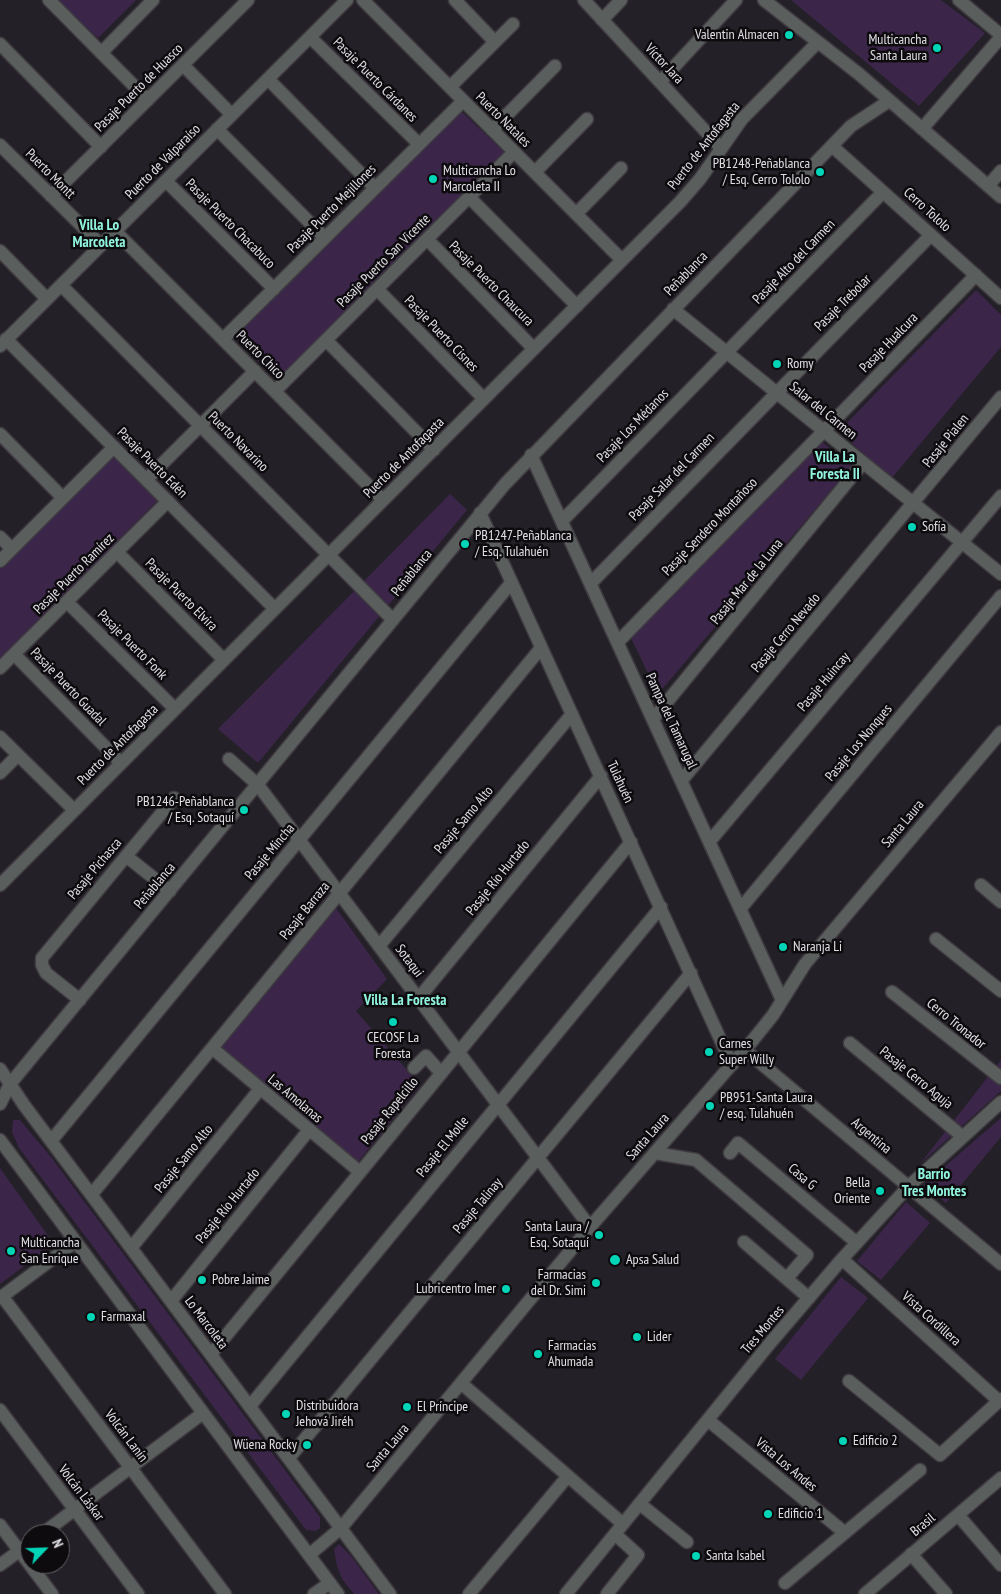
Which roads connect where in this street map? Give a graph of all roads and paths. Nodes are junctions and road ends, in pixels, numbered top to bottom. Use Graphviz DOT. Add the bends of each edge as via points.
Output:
graph roads {
  1 [pos="49,0"];
  2 [pos="153,0"];
  3 [pos="248,0"];
  4 [pos="348,0"];
  5 [pos="363,0"];
  6 [pos="455,0"];
  7 [pos="584,0"];
  8 [pos="620,0"];
  9 [pos="736,0"];
  10 [pos="764,0"];
  11 [pos="959,0"];
  12 [pos="602,20"];
  13 [pos="513,24"];
  14 [pos="1001,36"];
  15 [pos="310,37"];
  16 [pos="495,42"];
  17 [pos="818,42"];
  18 [pos="0,44"];
  19 [pos="101,53"];
  20 [pos="183,65"];
  21 [pos="555,66"];
  22 [pos="268,79"];
  23 [pos="660,82"];
  24 [pos="450,87"];
  25 [pos="148,100"];
  26 [pos="463,101"];
  27 [pos="889,101"];
  28 [pos="232,114"];
  29 [pos="587,119"];
  30 [pos="217,129"];
  31 [pos="922,129"];
  32 [pos="492,130"];
  33 [pos="419,144"];
  34 [pos="0,145"];
  35 [pos="832,146"];
  36 [pos="100,147"];
  37 [pos="722,148"];
  38 [pos="514,152"];
  39 [pos="622,168"];
  40 [pos="1001,171"];
  41 [pos="534,172"];
  42 [pos="166,180"];
  43 [pos="988,186"];
  44 [pos="375,188"];
  45 [pos="884,192"];
  46 [pos="51,196"];
  47 [pos="469,197"];
  48 [pos="1001,197"];
  49 [pos="576,214"];
  50 [pos="115,231"];
  51 [pos="931,235"];
  52 [pos="325,238"];
  53 [pos="427,239"];
  54 [pos="101,245"];
  55 [pos="0,251"];
  56 [pos="622,260"];
  57 [pos="976,275"];
  58 [pos="61,285"];
  59 [pos="274,288"];
  60 [pos="376,289"];
  61 [pos="47,298"];
  62 [pos="1001,298"];
  63 [pos="577,306"];
  64 [pos="673,309"];
  65 [pos="223,339"];
  66 [pos="326,340"];
  67 [pos="3,342"];
  68 [pos="534,349"];
  69 [pos="726,352"];
  70 [pos="254,371"];
  71 [pos="275,392"];
  72 [pos="775,392"];
  73 [pos="1001,398"];
  74 [pos="484,399"];
  75 [pos="200,426"];
  76 [pos="824,432"];
  77 [pos="0,434"];
  78 [pos="114,447"];
  79 [pos="434,450"];
  80 [pos="532,455"];
  81 [pos="863,463"];
  82 [pos="147,479"];
  83 [pos="1001,496"];
  84 [pos="63,498"];
  85 [pos="383,500"];
  86 [pos="168,501"];
  87 [pos="914,504"];
  88 [pos="480,513"];
  89 [pos="562,521"];
  90 [pos="0,536"];
  91 [pos="961,543"];
  92 [pos="12,549"];
  93 [pos="116,552"];
  94 [pos="329,555"];
  95 [pos="0,561"];
  96 [pos="1001,574"];
  97 [pos="512,582"];
  98 [pos="591,584"];
  99 [pos="1001,596"];
  100 [pos="67,602"];
  101 [pos="275,609"];
  102 [pos="393,620"];
  103 [pos="618,642"];
  104 [pos="542,648"];
  105 [pos="14,654"];
  106 [pos="224,660"];
  107 [pos="0,668"];
  108 [pos="175,709"];
  109 [pos="572,714"];
  110 [pos="654,719"];
  111 [pos="1001,732"];
  112 [pos="0,737"];
  113 [pos="18,755"];
  114 [pos="230,759"];
  115 [pos="121,763"];
  116 [pos="0,773"];
  117 [pos="601,776"];
  118 [pos="682,780"];
  119 [pos="258,785"];
  120 [pos="174,798"];
  121 [pos="74,810"];
  122 [pos="299,840"];
  123 [pos="710,841"];
  124 [pos="631,842"];
  125 [pos="126,856"];
  126 [pos="0,885"];
  127 [pos="981,885"];
  128 [pos="170,891"];
  129 [pos="339,893"];
  130 [pos="1001,902"];
  131 [pos="661,907"];
  132 [pos="741,908"];
  133 [pos="936,939"];
  134 [pos="379,946"];
  135 [pos="691,973"];
  136 [pos="1001,991"];
  137 [pos="892,992"];
  138 [pos="418,999"];
  139 [pos="80,1000"];
  140 [pos="782,1000"];
  141 [pos="850,1044"];
  142 [pos="212,1048"];
  143 [pos="745,1050"];
  144 [pos="458,1052"];
  145 [pos="732,1065"];
  146 [pos="414,1068"];
  147 [pos="0,1069"];
  148 [pos="441,1073"];
  149 [pos="1001,1078"];
  150 [pos="10,1084"];
  151 [pos="260,1089"];
  152 [pos="1001,1102"];
  153 [pos="0,1104"];
  154 [pos="498,1104"];
  155 [pos="309,1130"];
  156 [pos="964,1137"];
  157 [pos="0,1140"];
  158 [pos="51,1141"];
  159 [pos="655,1153"];
  160 [pos="730,1153"];
  161 [pos="538,1157"];
  162 [pos="360,1172"];
  163 [pos="908,1187"];
  164 [pos="92,1194"];
  165 [pos="590,1227"];
  166 [pos="74,1242"];
  167 [pos="744,1242"];
  168 [pos="857,1243"];
  169 [pos="131,1248"];
  170 [pos="842,1259"];
  171 [pos="1001,1264"];
  172 [pos="786,1278"];
  173 [pos="1,1297"];
  174 [pos="809,1298"];
  175 [pos="171,1301"];
  176 [pos="211,1354"];
  177 [pos="849,1381"];
  178 [pos="461,1383"];
  179 [pos="1000,1400"];
  180 [pos="250,1406"];
  181 [pos="0,1410"];
  182 [pos="203,1413"];
  183 [pos="708,1420"];
  184 [pos="289,1458"];
  185 [pos="131,1467"];
  186 [pos="920,1470"];
  187 [pos="568,1476"];
  188 [pos="1001,1478"];
  189 [pos="640,1504"];
  190 [pos="74,1509"];
  191 [pos="958,1515"];
  192 [pos="55,1524"];
  193 [pos="0,1525"];
  194 [pos="341,1528"];
  195 [pos="619,1529"];
  196 [pos="845,1533"];
  197 [pos="687,1542"];
  198 [pos="19,1551"];
  199 [pos="912,1554"];
  200 [pos="309,1555"];
  201 [pos="0,1565"];
  202 [pos="1001,1566"];
  203 [pos="330,1583"];
  204 [pos="785,1583"];
  205 [pos="52,1594"];
  206 [pos="138,1594"];
  207 [pos="226,1594"];
  208 [pos="314,1594"];
  209 [pos="338,1594"];
  210 [pos="390,1594"];
  211 [pos="469,1594"];
  212 [pos="566,1594"];
  213 [pos="607,1594"];
  214 [pos="865,1594"];
  215 [pos="946,1594"];
  1 -- 19 [label="street"];
  2 -- 19 [label="street"];
  3 -- 20 [label="street, Pasaje Puerto de Huasco"];
  4 -- 15 [label="street, Puerto de Valparaíso"];
  5 -- 24 [label="street, Puerto Natales"];
  6 -- 16 [label="street"];
  7 -- 12 [label="street, Víctor Jara"];
  8 -- 12 [label="street"];
  9 -- 23 [label="street"];
  10 -- 17 [label="street"];
  11 -- 14 [label="street"];
  12 -- 23 [label="street, Víctor Jara"];
  13 -- 16 [label="street"];
  14 -- 31 [label="street"];
  15 -- 22 [label="street, Puerto de Valparaíso"];
  15 -- 33 [label="street, Pasaje Puerto Cárdanes"];
  16 -- 24 [label="street"];
  17 -- 27 [label="street"];
  17 -- 37 [label="street, Puerto de Antofagasta" via="742,119"];
  18 -- 36 [label="street"];
  19 -- 25 [label="street"];
  20 -- 25 [label="street, Pasaje Puerto de Huasco"];
  20 -- 28 [label="street"];
  21 -- 32 [label="street"];
  22 -- 28 [label="street, Puerto de Valparaíso"];
  22 -- 44 [label="street"];
  23 -- 37 [label="street, Víctor Jara"];
  24 -- 26 [label="street, Puerto Natales"];
  25 -- 36 [label="street, Pasaje Puerto de Huasco"];
  26 -- 32 [label="street, Puerto Natales"];
  26 -- 33 [label="street, Pasaje Puerto Mejillones"];
  27 -- 31 [label="street"];
  27 -- 35 [label="street, Peñablanca" via="862,118"];
  28 -- 30 [label="street, Puerto de Valparaíso"];
  29 -- 41 [label="street"];
  30 -- 42 [label="street, Puerto de Valparaíso"];
  30 -- 52 [label="street"];
  31 -- 43 [label="street"];
  32 -- 38 [label="street, Puerto Natales"];
  33 -- 44 [label="street, Pasaje Puerto Mejillones"];
  34 -- 46 [label="street, Puerto Montt"];
  35 -- 45 [label="street, Cerro Tololo"];
  35 -- 64 [label="street, Peñablanca"];
  36 -- 46 [label="street, Pasaje Puerto de Huasco"];
  37 -- 56 [label="street, Puerto de Antofagasta" via="691,191"];
  38 -- 41 [label="street, Puerto Natales"];
  38 -- 47 [label="street, Pasaje Puerto San Vicente"];
  39 -- 49 [label="street"];
  40 -- 43 [label="street"];
  41 -- 49 [label="street, Puerto Natales"];
  42 -- 50 [label="street, Puerto de Valparaíso"];
  42 -- 59 [label="street, Pasaje Puerto Chacabuco"];
  43 -- 48 [label="street"];
  44 -- 52 [label="street, Pasaje Puerto Mejillones"];
  45 -- 51 [label="street, Cerro Tololo"];
  45 -- 69 [label="street, Pasaje Alto del Carmen"];
  46 -- 54 [label="street, Puerto Montt"];
  47 -- 53 [label="street, Pasaje Puerto San Vicente"];
  47 -- 63 [label="street"];
  49 -- 56 [label="street, Puerto Natales"];
  50 -- 54 [label="street, Puerto de Valparaíso"];
  50 -- 65 [label="street, Puerto Chico"];
  51 -- 57 [label="street, Cerro Tololo"];
  51 -- 72 [label="street, Pasaje Trebolar"];
  52 -- 59 [label="street, Pasaje Puerto Mejillones"];
  53 -- 60 [label="street, Pasaje Puerto San Vicente"];
  53 -- 68 [label="street, Pasaje Puerto Chaucura"];
  54 -- 58 [label="street, Puerto de Valparaíso"];
  55 -- 61 [label="street"];
  56 -- 63 [label="street, Puerto de Antofagasta"];
  57 -- 62 [label="street, Cerro Tololo"];
  57 -- 76 [label="street, Pasaje Hualcura"];
  58 -- 61 [label="street, Puerto de Valparaíso"];
  58 -- 75 [label="street, Puerto Navarino"];
  59 -- 65 [label="street, Pasaje Puerto Mejillones"];
  60 -- 66 [label="street, Pasaje Puerto San Vicente"];
  60 -- 74 [label="street, Pasaje Puerto Cisnes"];
  61 -- 67 [label="street, Puerto de Valparaíso"];
  63 -- 68 [label="street, Puerto de Antofagasta"];
  64 -- 69 [label="street, Salar del Carmen"];
  64 -- 80 [label="street, Peñablanca"];
  65 -- 70 [label="street, Puerto Chico"];
  66 -- 71 [label="street, Pasaje Puerto San Vicente"];
  66 -- 79 [label="street"];
  67 -- 78 [label="street, Pasaje Puerto Edén"];
  68 -- 74 [label="street, Puerto de Antofagasta"];
  69 -- 72 [label="street, Salar del Carmen"];
  69 -- 89 [label="street, Pasaje Los Médanos"];
  70 -- 71 [label="street, Puerto Chico"];
  70 -- 75 [label="street"];
  71 -- 85 [label="street, Puerto Chico"];
  72 -- 76 [label="street, Salar del Carmen"];
  72 -- 98 [label="street, Pasaje Salar del Carmen"];
  73 -- 87 [label="street, Pasaje Pialen"];
  74 -- 79 [label="street, Puerto de Antofagasta"];
  75 -- 82 [label="street"];
  75 -- 94 [label="street, Puerto Navarino"];
  76 -- 81 [label="street, Salar del Carmen"];
  76 -- 103 [label="street, Pasaje Sendero Montañoso"];
  77 -- 84 [label="street"];
  78 -- 82 [label="street, Pasaje Puerto Edén"];
  78 -- 84 [label="street"];
  79 -- 85 [label="street, Puerto de Antofagasta"];
  80 -- 88 [label="street, Peñablanca"];
  80 -- 89 [label="street, Pampa del Tamarugal"];
  81 -- 87 [label="street, Salar del Carmen"];
  81 -- 110 [label="street, Pasaje Mar de la Luna"];
  82 -- 86 [label="street, Pasaje Puerto Edén"];
  83 -- 91 [label="street, Pasaje Huincay"];
  84 -- 92 [label="street"];
  85 -- 94 [label="street, Puerto de Antofagasta"];
  86 -- 93 [label="street, Pasaje Puerto Ramírez"];
  86 -- 101 [label="street, Pasaje Puerto Edén"];
  87 -- 91 [label="street, Salar del Carmen"];
  87 -- 118 [label="street, Pasaje Cerro Nevado"];
  88 -- 97 [label="street, Tulahuén"];
  88 -- 102 [label="street, Peñablanca"];
  89 -- 98 [label="street, Pampa del Tamarugal"];
  90 -- 92 [label="street"];
  91 -- 96 [label="street, Salar del Carmen"];
  91 -- 123 [label="street, Pasaje Huincay"];
  92 -- 95 [label="street"];
  93 -- 100 [label="street, Pasaje Puerto Ramírez"];
  93 -- 106 [label="street, Pasaje Puerto Elvira"];
  94 -- 101 [label="street, Puerto de Antofagasta"];
  94 -- 102 [label="street, Puerto Navarino"];
  97 -- 104 [label="street, Tulahuén"];
  97 -- 122 [label="street, Pasaje Mincha"];
  98 -- 103 [label="street, Pampa del Tamarugal"];
  99 -- 132 [label="street, Pasaje Los Nonques"];
  100 -- 105 [label="street, Pasaje Puerto Ramírez"];
  100 -- 108 [label="street, Pasaje Puerto Fonk"];
  101 -- 106 [label="street, Puerto de Antofagasta"];
  102 -- 119 [label="street, Peñablanca"];
  103 -- 110 [label="street, Pampa del Tamarugal"];
  104 -- 109 [label="street, Tulahuén"];
  104 -- 129 [label="street, Pasaje Barraza"];
  105 -- 107 [label="street, Pasaje Puerto Ramírez"];
  105 -- 115 [label="street, Pasaje Puerto Guadal"];
  106 -- 108 [label="street, Puerto de Antofagasta"];
  108 -- 115 [label="street, Puerto de Antofagasta"];
  109 -- 117 [label="street, Tulahuén"];
  109 -- 134 [label="street, Pasaje Samo Alto"];
  110 -- 118 [label="street, Pampa del Tamarugal"];
  111 -- 140 [label="street, Santa Laura" via="805,964"];
  112 -- 113 [label="street"];
  113 -- 116 [label="street"];
  113 -- 121 [label="street"];
  114 -- 119 [label="street, Sotaqui"];
  115 -- 121 [label="street, Puerto de Antofagasta"];
  117 -- 124 [label="street, Tulahuén"];
  117 -- 138 [label="street, Pasaje Río Hurtado"];
  118 -- 123 [label="street, Pampa del Tamarugal"];
  119 -- 122 [label="street, Sotaqui"];
  119 -- 128 [label="street, Peñablanca"];
  120 -- 125 [label="street, Pasaje Pichasca"];
  121 -- 126 [label="street, Puerto de Antofagasta"];
  122 -- 129 [label="street, Sotaqui"];
  122 -- 158 [label="street, Pasaje Mincha"];
  123 -- 132 [label="street, Pampa del Tamarugal"];
  124 -- 131 [label="street, Tulahuén"];
  124 -- 144 [label="street, Pasaje Rapelcillo"];
  125 -- 128 [label="street"];
  125 -- 139 [label="street, Pasaje Pichasca" via="44,955 42,962 46,973"];
  127 -- 130 [label="street"];
  128 -- 139 [label="street, Peñablanca"];
  129 -- 134 [label="street, Sotaqui"];
  129 -- 142 [label="street, Pasaje Barraza"];
  131 -- 135 [label="street, Tulahuén"];
  131 -- 154 [label="street, Pasaje El Molle"];
  132 -- 140 [label="street, Pampa del Tamarugal"];
  133 -- 136 [label="street"];
  134 -- 138 [label="street, Sotaqui"];
  135 -- 145 [label="street, Tulahuén"];
  135 -- 161 [label="street, Pasaje Talinay"];
  137 -- 149 [label="street, Cerro Tronador"];
  138 -- 144 [label="street, Sotaqui"];
  139 -- 150 [label="street, Peñablanca"];
  140 -- 143 [label="street, Santa Laura"];
  141 -- 156 [label="street, Pasaje Cerro Aguja"];
  142 -- 151 [label="street, Las Amolanas"];
  142 -- 164 [label="street, Pasaje Barraza"];
  143 -- 145 [label="street, Santa Laura"];
  143 -- 163 [label="street, Argentina"];
  144 -- 148 [label="street, Pasaje Rapelcillo"];
  144 -- 154 [label="street, Sotaqui"];
  145 -- 159 [label="street, Santa Laura"];
  146 -- 148 [label="street" via="426,1056"];
  147 -- 150 [label="street, Lo Marcoleta"];
  148 -- 162 [label="street, Pasaje Rapelcillo"];
  150 -- 153 [label="street, Peñablanca"];
  150 -- 158 [label="street, Lo Marcoleta"];
  151 -- 155 [label="street, Las Amolanas"];
  151 -- 169 [label="street, Pasaje Samo Alto"];
  152 -- 156 [label="street, Tres Montes"];
  154 -- 161 [label="street, Sotaqui"];
  154 -- 180 [label="street, Pasaje El Molle"];
  155 -- 162 [label="street, Las Amolanas"];
  155 -- 175 [label="street, Pasaje Río Hurtado"];
  156 -- 163 [label="street, Tres Montes"];
  157 -- 166 [label="street"];
  158 -- 164 [label="street, Lo Marcoleta"];
  159 -- 165 [label="street, Santa Laura"];
  159 -- 172 [label="street" via="696,1160 807,1255"];
  160 -- 168 [label="street, Casa G" via="738,1143"];
  161 -- 165 [label="street, Sotaqui"];
  161 -- 184 [label="street, Pasaje Talinay"];
  162 -- 176 [label="street, Pasaje Rapelcillo"];
  163 -- 168 [label="street, Tres Montes"];
  163 -- 171 [label="street, Argentina"];
  164 -- 169 [label="street, Lo Marcoleta"];
  165 -- 178 [label="street, Santa Laura"];
  166 -- 173 [label="street"];
  166 -- 182 [label="street"];
  167 -- 172 [label="street"];
  168 -- 170 [label="street, Tres Montes"];
  169 -- 175 [label="street, Lo Marcoleta"];
  170 -- 174 [label="street, Tres Montes"];
  170 -- 179 [label="street, Vista Cordillera"];
  172 -- 174 [label="street"];
  173 -- 185 [label="street, Volcán Lanín"];
  174 -- 183 [label="street, Tres Montes"];
  175 -- 176 [label="street, Lo Marcoleta"];
  176 -- 180 [label="street, Lo Marcoleta"];
  177 -- 179 [label="street, Vista Cordillera" via="940,1455"];
  178 -- 187 [label="street"];
  178 -- 194 [label="street, Santa Laura"];
  180 -- 184 [label="street, Lo Marcoleta"];
  181 -- 190 [label="street, Volcán Láskar"];
  182 -- 185 [label="street"];
  182 -- 200 [label="street"];
  183 -- 189 [label="street, Tres Montes"];
  183 -- 196 [label="street, Vista Los Andes"];
  184 -- 194 [label="street, Lo Marcoleta"];
  185 -- 190 [label="street"];
  185 -- 207 [label="street, Volcán Lanín"];
  186 -- 196 [label="street"];
  187 -- 195 [label="street"];
  187 -- 211 [label="street"];
  188 -- 191 [label="street, Brasil"];
  189 -- 195 [label="street, Tres Montes"];
  189 -- 197 [label="street"];
  190 -- 192 [label="street"];
  190 -- 206 [label="street, Volcán Láskar"];
  191 -- 199 [label="street, Brasil"];
  191 -- 202 [label="street"];
  193 -- 198 [label="street"];
  194 -- 200 [label="street, Santa Laura"];
  194 -- 210 [label="street, Lo Marcoleta"];
  195 -- 212 [label="street, Tres Montes"];
  195 -- 213 [label="street" via="638,1555"];
  196 -- 204 [label="street"];
  198 -- 201 [label="street"];
  198 -- 205 [label="street"];
  199 -- 214 [label="street, Brasil"];
  199 -- 215 [label="street"];
  200 -- 203 [label="street"];
  203 -- 208 [label="street"];
  203 -- 209 [label="street"];
}
